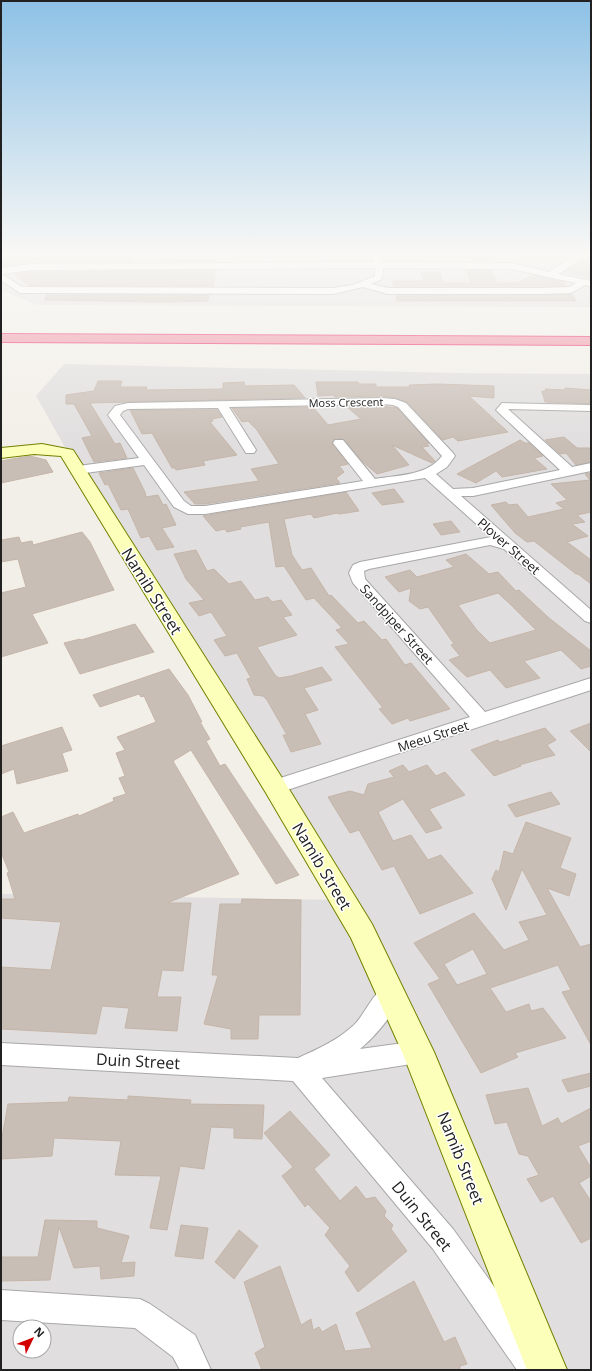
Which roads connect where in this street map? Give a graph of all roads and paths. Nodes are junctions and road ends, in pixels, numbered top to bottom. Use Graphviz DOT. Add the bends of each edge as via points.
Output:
graph roads {
  1 [pos="1,339"];
  2 [pos="591,342"];
  3 [pos="221,404"];
  4 [pos="591,408"];
  5 [pos="339,444"];
  6 [pos="250,450"];
  7 [pos="1,453"];
  8 [pos="147,461"];
  9 [pos="591,467"];
  10 [pos="78,470"];
  11 [pos="569,472"];
  12 [pos="428,474"];
  13 [pos="371,482"];
  14 [pos="449,493"];
  15 [pos="507,545"];
  16 [pos="591,618"];
  17 [pos="591,684"];
  18 [pos="482,720"];
  19 [pos="275,787"];
  20 [pos="391,994"];
  21 [pos="418,1052"];
  22 [pos="1,1054"];
  23 [pos="299,1070"];
  24 [pos="1,1305"];
  25 [pos="196,1370"];
  26 [pos="535,1370"];
  27 [pos="547,1370"];
  1 -- 2 [label="highway"];
  3 -- 6 [label="street"];
  3 -- 8 [label="street, Moss Crescent" via="120,408 114,414"];
  3 -- 12 [label="street, Moss Crescent" via="395,402 402,405 448,456 443,464"];
  4 -- 11 [label="street" via="506,405 502,407 502,410"];
  5 -- 13 [label="street"];
  7 -- 10 [label="street, Namib Street" via="35,448 53,449 67,453"];
  8 -- 10 [label="street"];
  8 -- 13 [label="street, Moss Crescent" via="179,504 188,510 205,510"];
  9 -- 11 [label="street"];
  10 -- 19 [label="street, Namib Street"];
  11 -- 14 [label="street" via="473,492"];
  12 -- 13 [label="street, Moss Crescent"];
  12 -- 14 [label="street, Plover Street"];
  14 -- 15 [label="street, Plover Street"];
  15 -- 16 [label="street, Plover Street"];
  15 -- 18 [label="street, Sandpiper Street" via="482,542 365,565 358,568 356,573 358,580"];
  17 -- 18 [label="street, Meeu Street"];
  18 -- 19 [label="street, Meeu Street"];
  19 -- 20 [label="street, Namib Street" via="362,932"];
  20 -- 21 [label="street, Namib Street"];
  20 -- 23 [label="street" via="363,1032 338,1052"];
  21 -- 23 [label="street, Duin Street"];
  21 -- 27 [label="street, Namib Street"];
  22 -- 23 [label="street, Duin Street"];
  23 -- 26 [label="street, Duin Street" via="443,1239"];
  24 -- 25 [label="street" via="140,1314 184,1346"];
}
